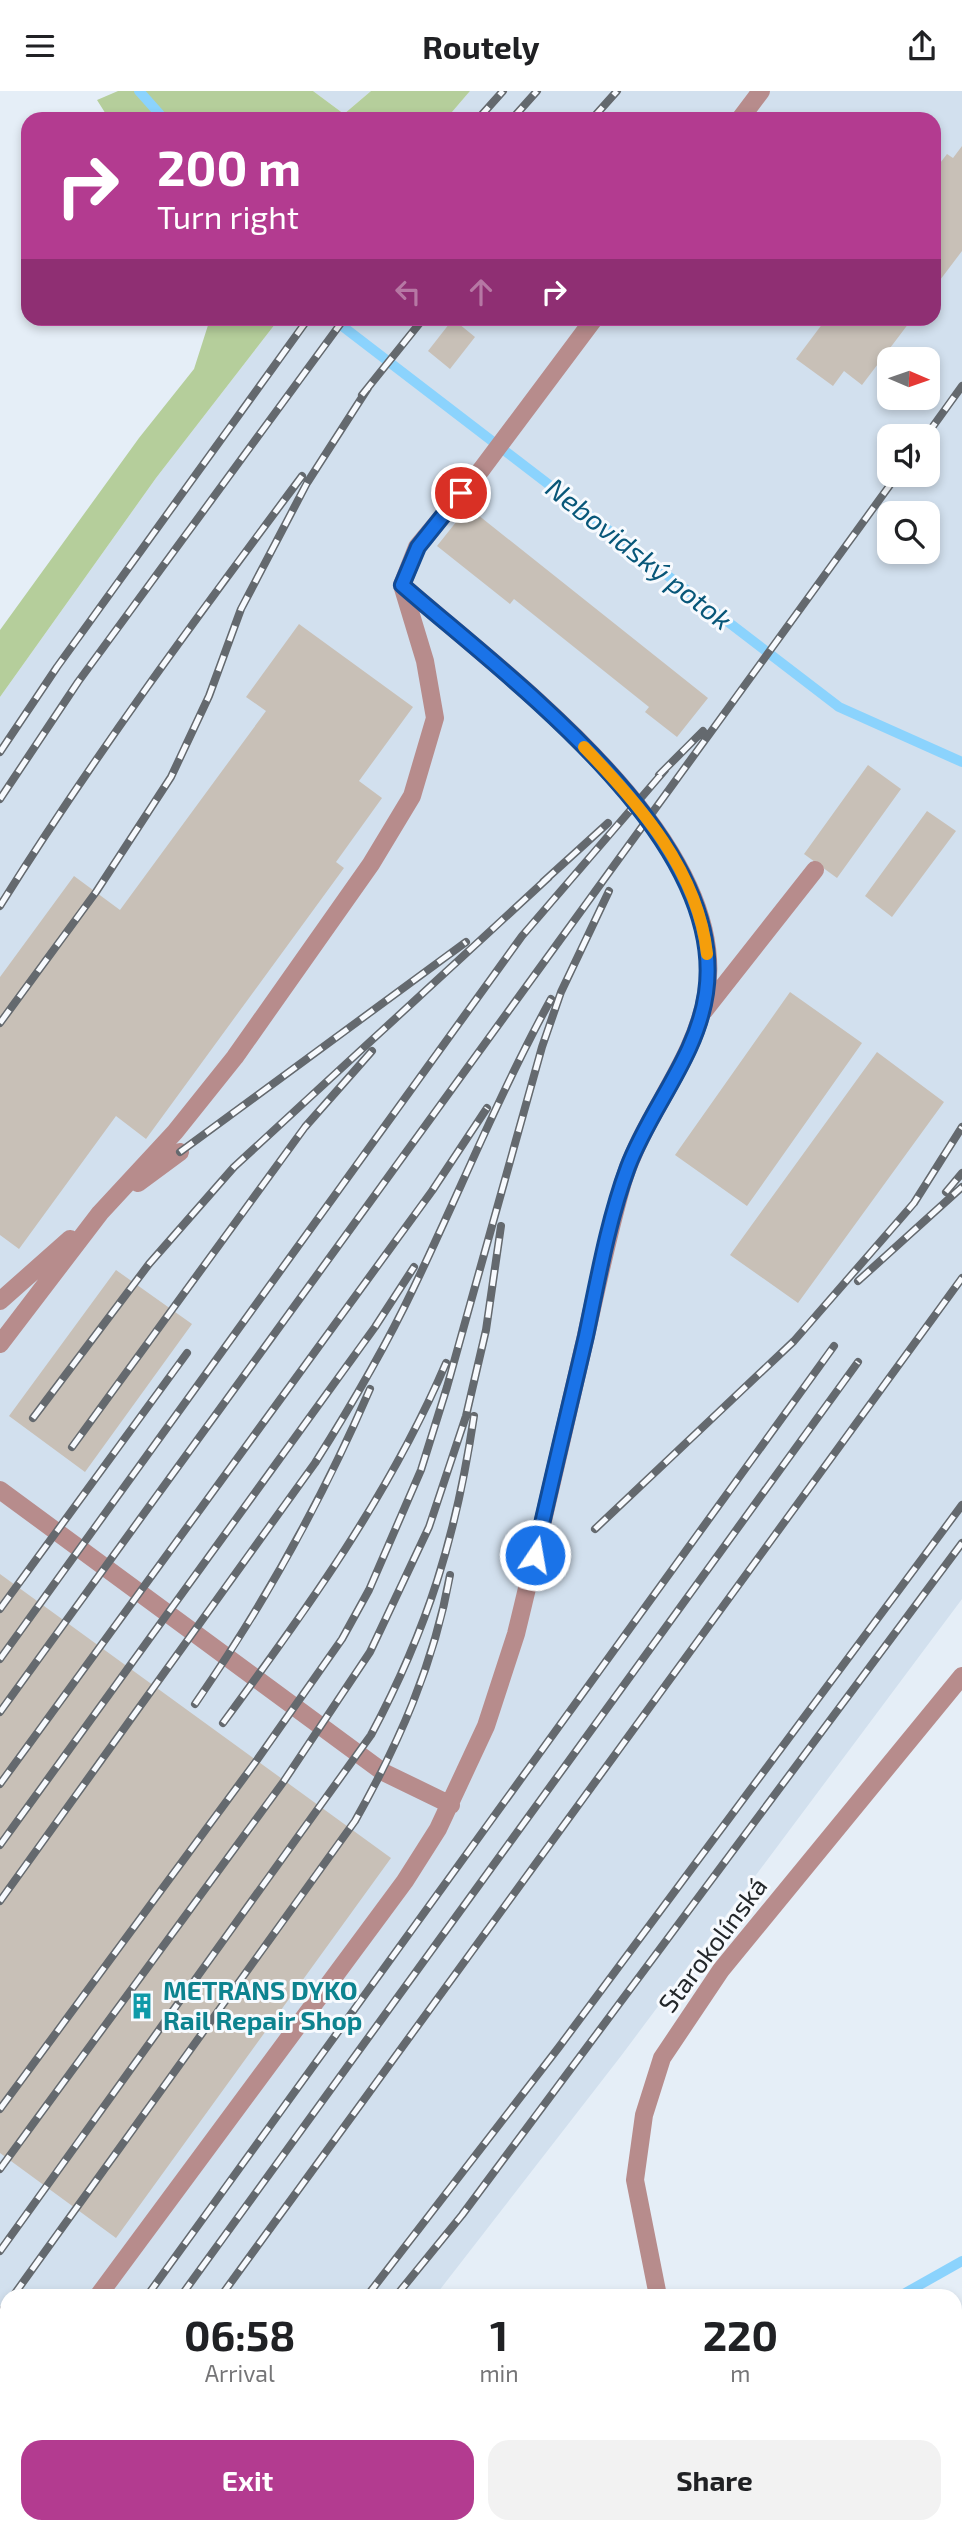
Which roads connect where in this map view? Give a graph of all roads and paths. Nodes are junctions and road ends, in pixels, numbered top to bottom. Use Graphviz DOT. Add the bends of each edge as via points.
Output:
graph roads {
  1 [pos="761,91"];
  2 [pos="745,112"];
  3 [pos="589,326"];
  4 [pos="402,585"];
  5 [pos="815,870"];
  6 [pos="702,1014"];
  7 [pos="180,1152"];
  8 [pos="100,1213"];
  9 [pos="0,1301"];
  10 [pos="0,1344"];
  11 [pos="0,1490"];
  12 [pos="962,1676"];
  13 [pos="451,1805"];
  14 [pos="103,2289"];
  15 [pos="658,2289"];
  1 -- 2 [label="street"];
  3 -- 4 [label="street" via="514,431 418,547"];
  4 -- 6 [label="street" via="568,730 606,769 672,853 705,929 707,992"];
  4 -- 8 [label="street" via="425,661 435,718 412,796 371,864 235,1057 175,1132"];
  5 -- 6 [label="street"];
  6 -- 13 [label="street" via="628,1166 608,1233 516,1634 501,1686"];
  7 -- 8 [label="street"];
  8 -- 9 [label="street"];
  8 -- 10 [label="street"];
  11 -- 13 [label="street" via="383,1772"];
  12 -- 15 [label="street, Starokolínská" via="721,1970 662,2058 643,2115 635,2179"];
  13 -- 14 [label="street" via="405,1881"];
}
